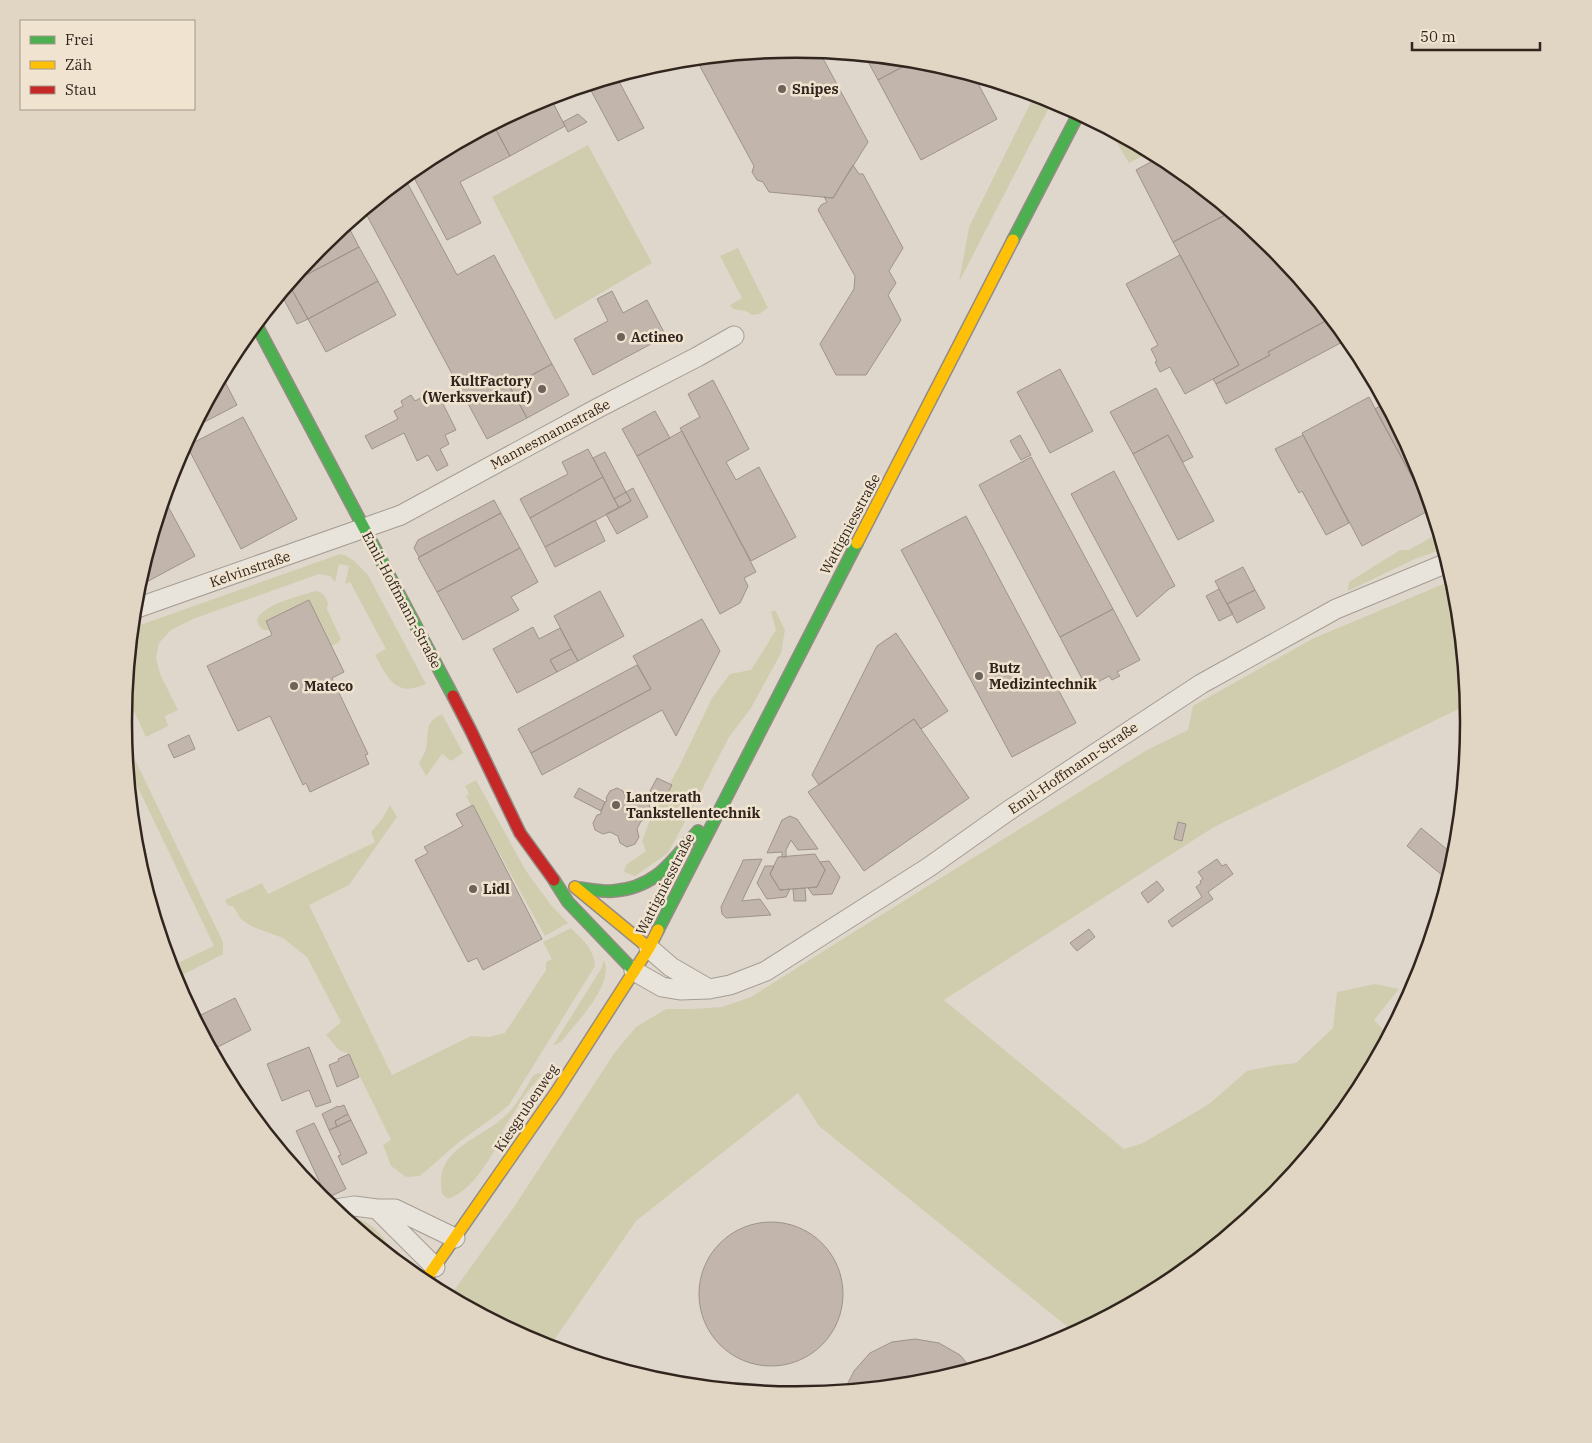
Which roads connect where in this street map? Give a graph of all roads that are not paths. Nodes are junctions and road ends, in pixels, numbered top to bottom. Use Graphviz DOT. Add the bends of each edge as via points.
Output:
graph roads {
  1 [pos="1076,120"];
  2 [pos="260,331"];
  3 [pos="734,336"];
  4 [pos="365,529"];
  5 [pos="1441,566"];
  6 [pos="143,606"];
  7 [pos="730,789"];
  8 [pos="550,873"];
  9 [pos="578,888"];
  10 [pos="649,948"];
  11 [pos="634,970"];
  12 [pos="709,989"];
  13 [pos="344,1208"];
  14 [pos="377,1209"];
  15 [pos="455,1238"];
  16 [pos="429,1274"];
  1 -- 7 [label="main road, Wattigniesstraße"];
  2 -- 4 [label="main road, Emil-Hoffmann-Straße"];
  3 -- 4 [label="street, Mannesmannstraße" via="401,515"];
  4 -- 6 [label="street, Kelvinstraße"];
  4 -- 8 [label="main road, Emil-Hoffmann-Straße" via="520,833"];
  5 -- 12 [label="street, Emil-Hoffmann-Straße" via="1336,609 1235,664 1152,715 929,867 766,971 730,985"];
  7 -- 9 [label="main road" via="661,873 640,886 612,891"];
  7 -- 10 [label="main road, Wattigniesstraße"];
  8 -- 9 [label="main road, Emil-Hoffmann-Straße"];
  8 -- 11 [label="main road, Emil-Hoffmann-Straße" via="568,902"];
  9 -- 10 [label="main road, Emil-Hoffmann-Straße"];
  10 -- 11 [label="main road, Kiesgrubenweg"];
  10 -- 12 [label="street, Emil-Hoffmann-Straße" via="671,967"];
  11 -- 12 [label="street, Emil-Hoffmann-Straße" via="662,987"];
  11 -- 15 [label="main road, Kiesgrubenweg" via="557,1090"];
  13 -- 14 [label="street"];
  14 -- 15 [label="street" via="395,1209"];
  14 -- 16 [label="street"];
  15 -- 16 [label="main road, Kiesgrubenweg"];
}
